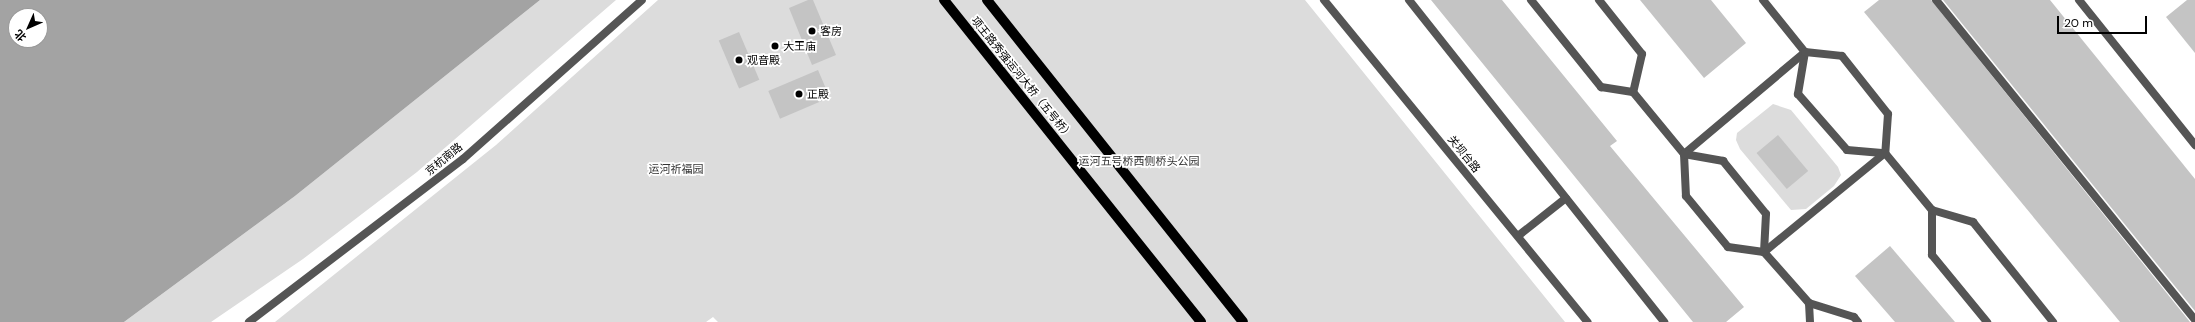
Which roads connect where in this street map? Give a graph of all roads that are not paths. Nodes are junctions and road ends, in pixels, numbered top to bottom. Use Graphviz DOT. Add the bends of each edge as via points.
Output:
graph roads {
  1 [pos="642,0"];
  2 [pos="944,0"];
  3 [pos="987,0"];
  4 [pos="1409,0"];
  5 [pos="1530,0"];
  6 [pos="1599,0"];
  7 [pos="1763,0"];
  8 [pos="1936,0"];
  9 [pos="2079,0"];
  10 [pos="1325,1"];
  11 [pos="1805,52"];
  12 [pos="1633,92"];
  13 [pos="2195,145"];
  14 [pos="1885,153"];
  15 [pos="1684,154"];
  16 [pos="1566,198"];
  17 [pos="1932,210"];
  18 [pos="1518,236"];
  19 [pos="1764,252"];
  20 [pos="1809,303"];
  21 [pos="2195,320"];
  22 [pos="250,322"];
  23 [pos="1201,322"];
  24 [pos="1243,322"];
  25 [pos="1588,322"];
  26 [pos="1664,322"];
  27 [pos="1810,322"];
  28 [pos="1858,322"];
  29 [pos="1987,322"];
  30 [pos="2052,322"];
  1 -- 22 [label="street, 京杭南路" via="463,159"];
  2 -- 23 [label="main road, 项王路秀强运河大桥（五号桥）"];
  3 -- 24 [label="main road, 项王路秀强运河大桥（五号桥）"];
  4 -- 16 [label="street"];
  5 -- 12 [label="street" via="1601,87"];
  6 -- 12 [label="street" via="1642,54"];
  7 -- 11 [label="street"];
  8 -- 21 [label="street"];
  9 -- 13 [label="street"];
  10 -- 18 [label="street, 关坝台路"];
  11 -- 14 [label="street" via="1842,56 1888,114"];
  11 -- 14 [label="street" via="1798,94 1846,150"];
  11 -- 15 [label="street"];
  12 -- 15 [label="street"];
  14 -- 17 [label="street"];
  14 -- 19 [label="street"];
  15 -- 19 [label="street" via="1686,196 1728,247"];
  15 -- 19 [label="street" via="1723,161 1766,214"];
  16 -- 18 [label="street"];
  16 -- 26 [label="street"];
  17 -- 29 [label="street" via="1932,255"];
  17 -- 30 [label="street" via="1973,222"];
  18 -- 25 [label="street, 关坝台路"];
  19 -- 20 [label="street"];
  20 -- 27 [label="street"];
  20 -- 28 [label="street" via="1854,317"];
}
